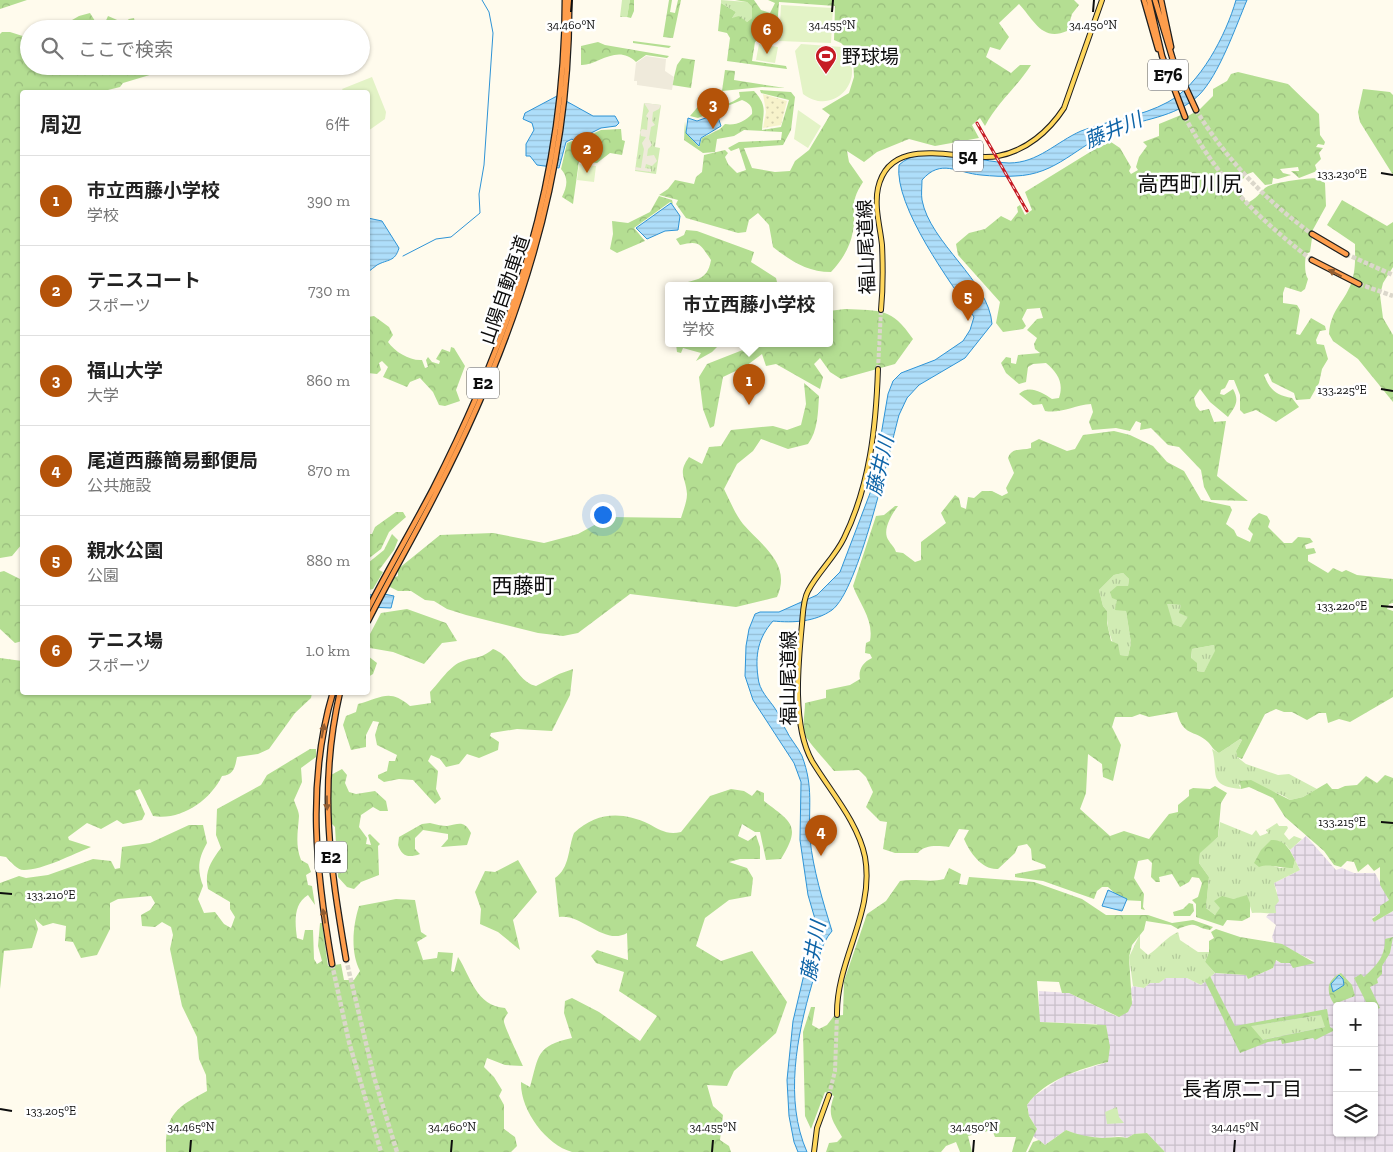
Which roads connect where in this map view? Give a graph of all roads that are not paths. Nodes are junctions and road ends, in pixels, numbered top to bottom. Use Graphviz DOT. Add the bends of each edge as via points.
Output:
graph roads {
  1 [pos="565,0"];
  2 [pos="569,0"];
  3 [pos="1102,0"];
  4 [pos="1144,0"];
  5 [pos="1149,0"];
  6 [pos="1155,0"];
  7 [pos="1161,0"];
  8 [pos="1165,28"];
  9 [pos="1154,31"];
  10 [pos="564,89"];
  11 [pos="1196,110"];
  12 [pos="1185,117"];
  13 [pos="1312,234"];
  14 [pos="1346,254"];
  15 [pos="1312,260"];
  16 [pos="1359,284"];
  17 [pos="881,310"];
  18 [pos="878,369"];
  19 [pos="385,581"];
  20 [pos="370,605"];
  21 [pos="370,616"];
  22 [pos="332,695"];
  23 [pos="339,695"];
  24 [pos="346,958"];
  25 [pos="332,964"];
  26 [pos="837,1015"];
  27 [pos="829,1095"];
  28 [pos="814,1152"];
  1 -- 10 [label="highway, 山陽自動車道 / E2"];
  2 -- 10 [label="highway, 山陽自動車道 / E2"];
  3 -- 17 [label="main road, 福山尾道線 / 54" via="1064,108 1036,139 1000,156 914,153 899,159 889,168 877,196 882,246"];
  4 -- 9 [label="highway"];
  5 -- 9 [label="highway, E76"];
  6 -- 8 [label="highway, E76"];
  7 -- 8 [label="highway"];
  8 -- 11 [label="highway, E76"];
  9 -- 12 [label="highway, E76"];
  10 -- 19 [label="highway, 山陽自動車道 / E2" via="552,173 539,222 488,372"];
  13 -- 14 [label="highway"];
  16 -- 15 [label="highway, one-way"];
  18 -- 26 [label="main road, 福山尾道線" via="874,431 863,490 844,537 807,594 802,623 798,714 802,739 811,760 856,834 865,857 860,922 840,980"];
  19 -- 20 [label="highway, 山陽自動車道 / E2"];
  19 -- 21 [label="highway, 山陽自動車道 / E2"];
  25 -- 22 [label="highway, E2, one-way" via="315,839 317,770"];
  23 -- 24 [label="highway, E2, one-way" via="329,754 327,794 329,845"];
  27 -- 28 [label="main road" via="817,1128"];
}
